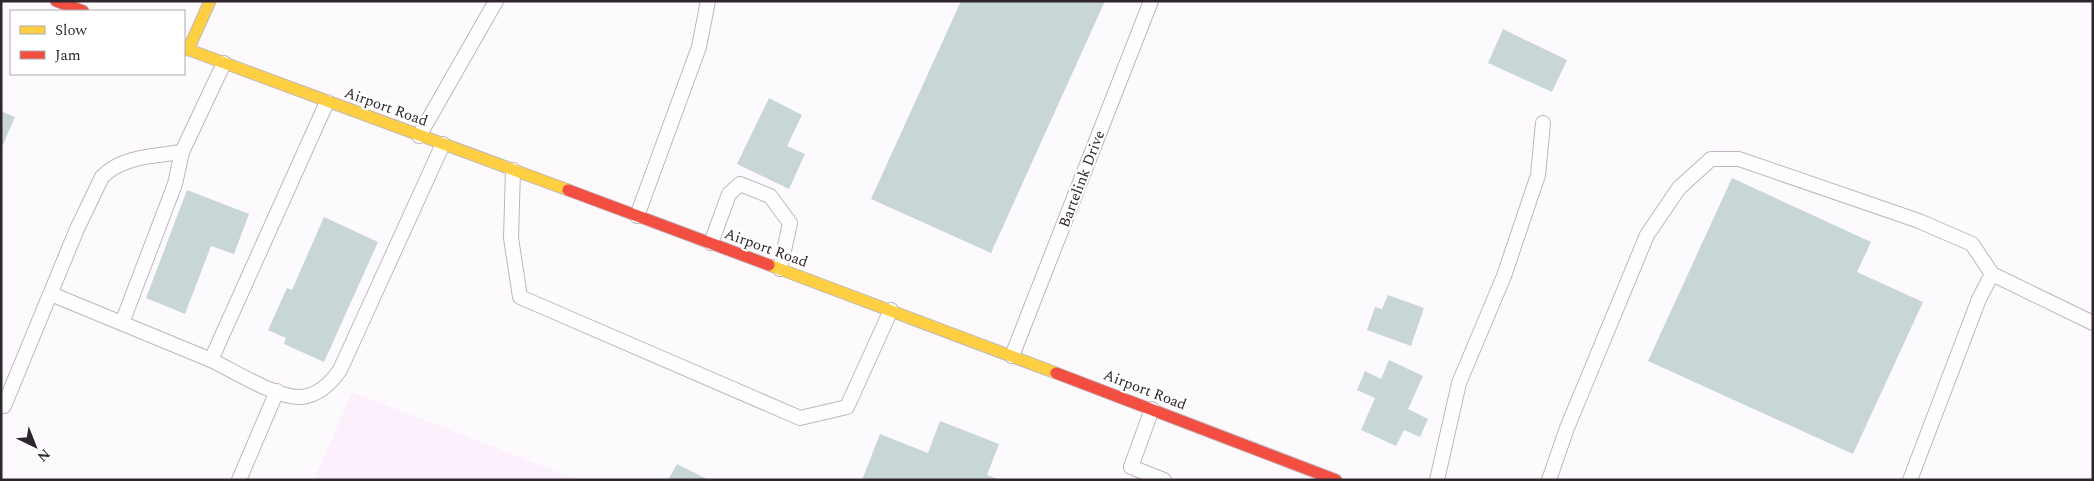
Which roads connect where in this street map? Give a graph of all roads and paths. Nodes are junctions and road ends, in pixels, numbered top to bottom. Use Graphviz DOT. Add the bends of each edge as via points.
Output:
graph roads {
  1 [pos="56,1"];
  2 [pos="210,1"];
  3 [pos="496,1"];
  4 [pos="708,1"];
  5 [pos="1151,1"];
  6 [pos="80,10"];
  7 [pos="186,49"];
  8 [pos="224,63"];
  9 [pos="327,102"];
  10 [pos="1543,123"];
  11 [pos="420,136"];
  12 [pos="443,144"];
  13 [pos="182,152"];
  14 [pos="513,170"];
  15 [pos="637,216"];
  16 [pos="711,243"];
  17 [pos="780,269"];
  18 [pos="1992,274"];
  19 [pos="51,294"];
  20 [pos="891,310"];
  21 [pos="122,323"];
  22 [pos="2093,323"];
  23 [pos="1012,356"];
  24 [pos="211,360"];
  25 [pos="277,391"];
  26 [pos="4,406"];
  27 [pos="1152,409"];
  28 [pos="239,480"];
  29 [pos="1164,480"];
  30 [pos="1336,480"];
  31 [pos="1437,480"];
  32 [pos="1549,480"];
  33 [pos="1910,480"];
  1 -- 6 [label="street"];
  2 -- 7 [label="street"];
  3 -- 11 [label="lane"];
  4 -- 15 [label="lane" via="699,47"];
  5 -- 23 [label="lane, Bartelink Drive"];
  7 -- 8 [label="street, Airport Road"];
  8 -- 9 [label="street, Airport Road"];
  8 -- 13 [label="lane"];
  9 -- 11 [label="street, Airport Road"];
  9 -- 24 [label="lane"];
  10 -- 31 [label="lane" via="1538,175 1504,276 1459,384"];
  11 -- 12 [label="street, Airport Road"];
  12 -- 14 [label="street, Airport Road"];
  12 -- 25 [label="lane" via="340,370 333,380 312,395 301,397"];
  13 -- 19 [label="lane" via="126,162 102,177"];
  13 -- 21 [label="lane" via="175,184"];
  14 -- 15 [label="street, Airport Road"];
  14 -- 20 [label="lane" via="511,238 520,297 800,418 847,407"];
  15 -- 16 [label="street, Airport Road"];
  16 -- 17 [label="street, Airport Road"];
  16 -- 17 [label="lane" via="729,194 740,184 770,196 790,223"];
  17 -- 20 [label="street, Airport Road"];
  18 -- 22 [label="lane"];
  18 -- 32 [label="lane" via="1972,244 1919,221 1739,159 1711,159 1679,188 1647,235 1567,428"];
  18 -- 33 [label="lane" via="1979,299"];
  19 -- 21 [label="lane"];
  19 -- 26 [label="lane"];
  20 -- 23 [label="street, Airport Road"];
  21 -- 24 [label="lane"];
  23 -- 27 [label="street, Airport Road"];
  24 -- 25 [label="lane"];
  25 -- 28 [label="lane"];
  27 -- 29 [label="lane" via="1131,467"];
  27 -- 30 [label="street, Airport Road"];
}
